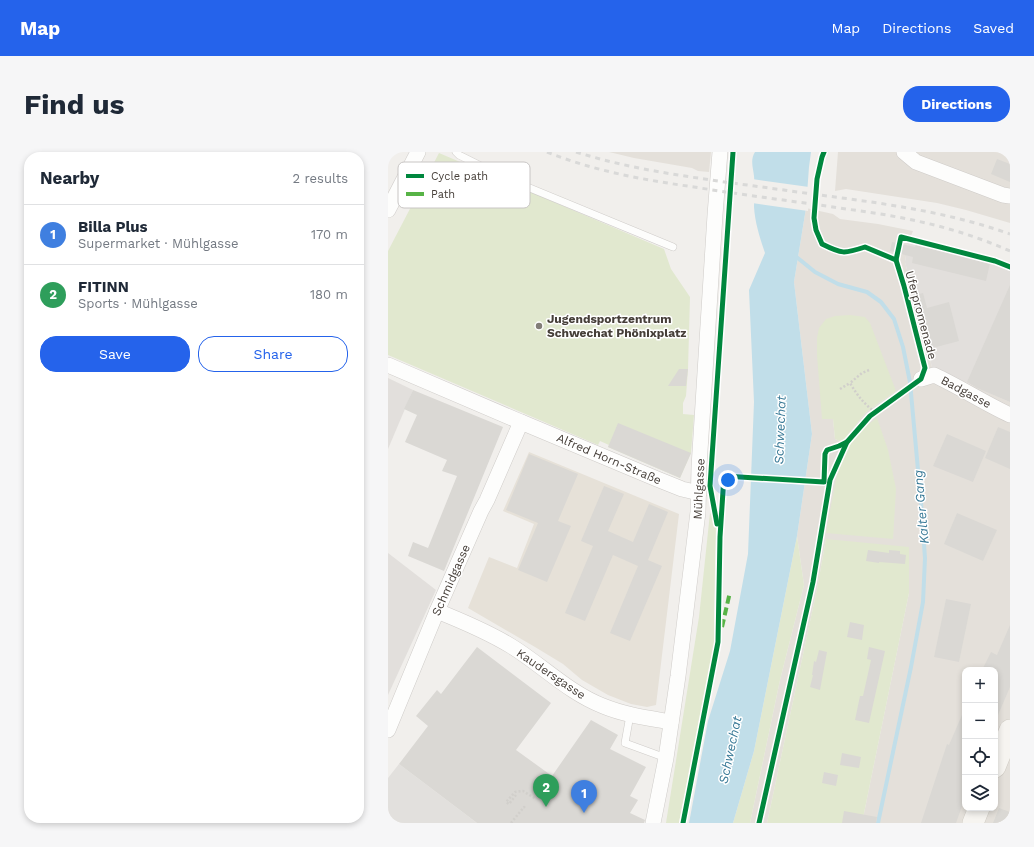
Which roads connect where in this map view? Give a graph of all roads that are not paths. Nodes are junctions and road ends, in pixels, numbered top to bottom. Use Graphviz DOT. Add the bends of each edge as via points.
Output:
graph roads {
  1 [pos="418,152"];
  2 [pos="456,152"];
  3 [pos="720,152"];
  4 [pos="904,152"];
  5 [pos="413,162"];
  6 [pos="473,162"];
  7 [pos="530,188"];
  8 [pos="398,191"];
  9 [pos="1010,196"];
  10 [pos="388,210"];
  11 [pos="673,247"];
  12 [pos="388,365"];
  13 [pos="921,380"];
  14 [pos="1010,415"];
  15 [pos="519,426"];
  16 [pos="699,493"];
  17 [pos="437,611"];
  18 [pos="630,715"];
  19 [pos="671,722"];
  20 [pos="388,730"];
  21 [pos="1010,730"];
  22 [pos="666,758"];
  23 [pos="998,759"];
  24 [pos="978,811"];
  25 [pos="653,823"];
  26 [pos="973,823"];
  1 -- 5 [label="street"];
  2 -- 6 [label="lane"];
  3 -- 16 [label="street, Mühlgasse"];
  4 -- 9 [label="street" via="916,162"];
  7 -- 11 [label="lane"];
  8 -- 10 [label="street"];
  12 -- 15 [label="street, Alfred Horn-Straße"];
  13 -- 14 [label="street, Badgasse" via="934,375"];
  15 -- 16 [label="street, Alfred Horn-Straße" via="657,480"];
  15 -- 17 [label="street, Schmidgasse"];
  16 -- 19 [label="street, Mühlgasse"];
  17 -- 18 [label="street, Kaudersgasse" via="511,646 580,695"];
  17 -- 20 [label="street, Schmidgasse"];
  18 -- 19 [label="street, Kaudersgasse"];
  18 -- 22 [label="lane" via="625,744"];
  19 -- 22 [label="street, Mühlgasse"];
  21 -- 23 [label="street"];
  22 -- 25 [label="street, Mühlgasse"];
  24 -- 26 [label="street"];
}
